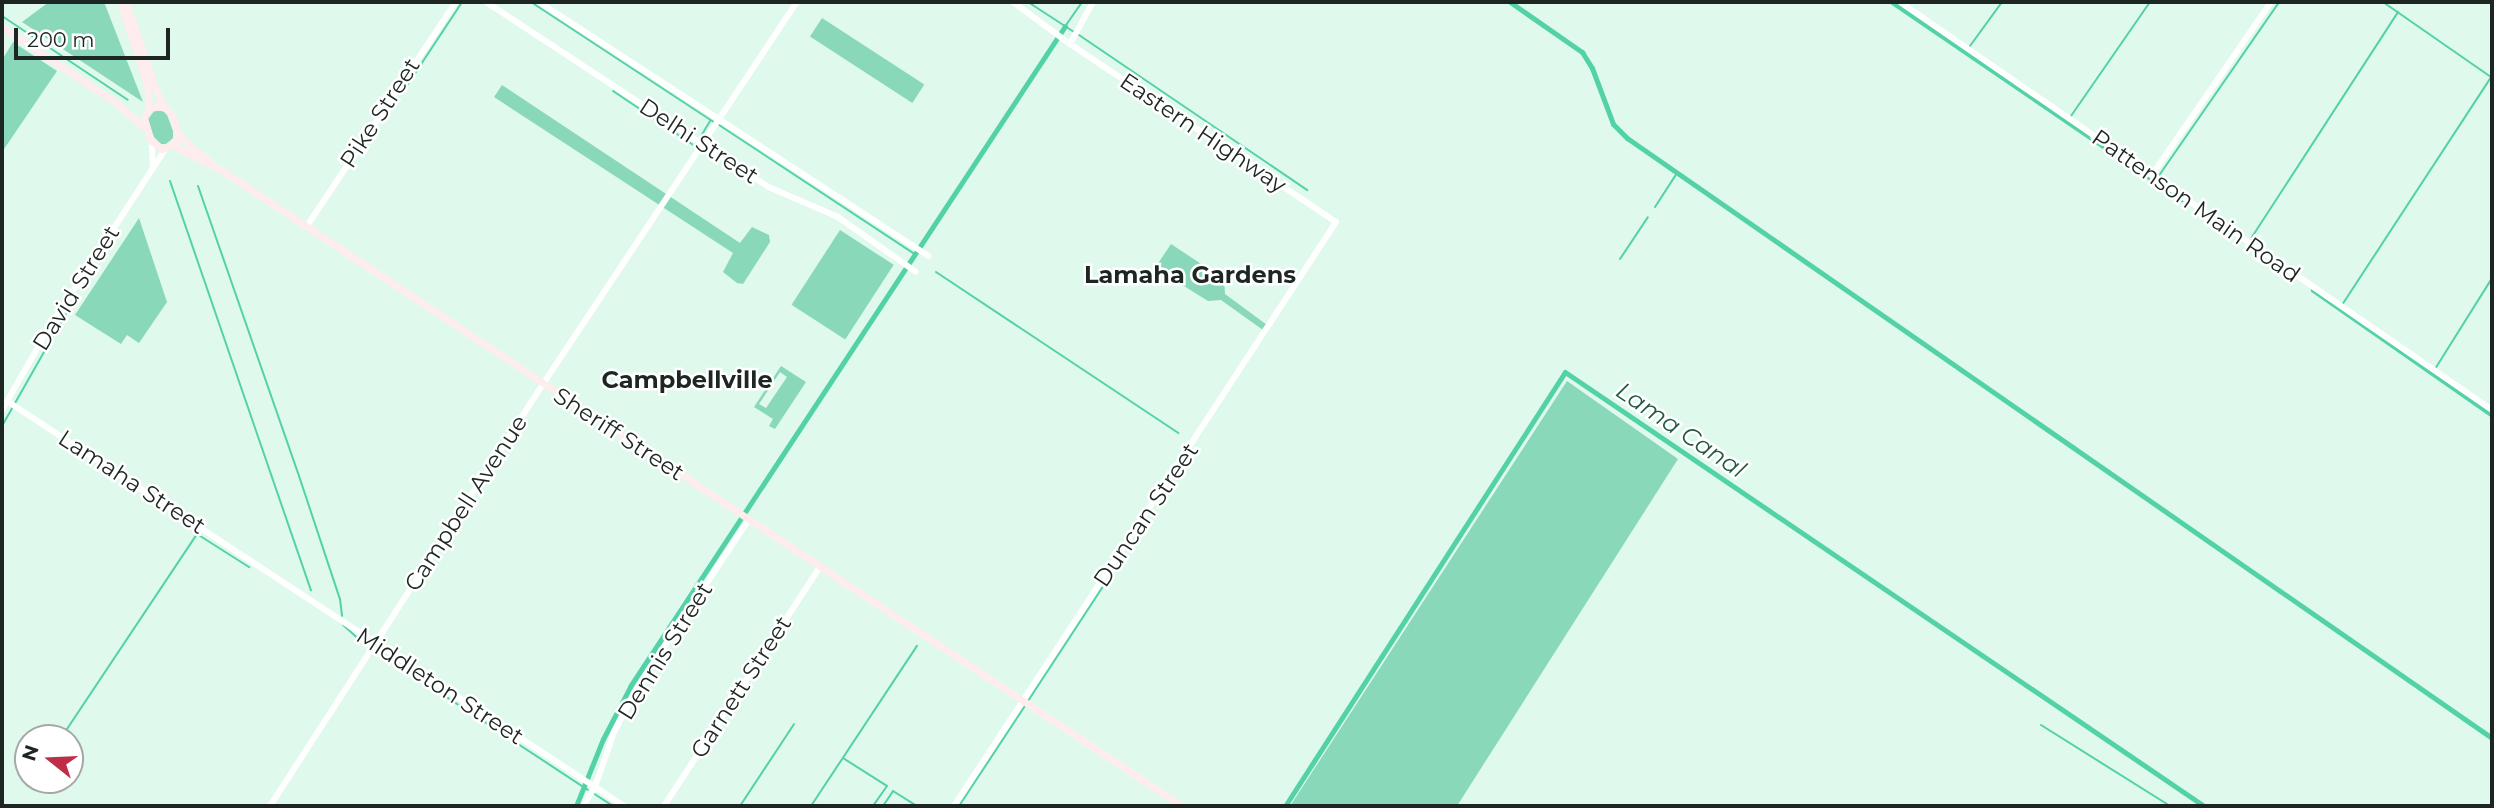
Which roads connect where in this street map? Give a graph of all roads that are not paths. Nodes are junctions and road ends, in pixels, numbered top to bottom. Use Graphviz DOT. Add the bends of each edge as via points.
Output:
graph roads {
  1 [pos="120,2"];
  2 [pos="126,2"];
  3 [pos="456,2"];
  4 [pos="486,2"];
  5 [pos="538,2"];
  6 [pos="797,2"];
  7 [pos="1013,2"];
  8 [pos="1093,2"];
  9 [pos="1900,2"];
  10 [pos="2271,2"];
  11 [pos="2,27"];
  12 [pos="1072,38"];
  13 [pos="150,83"];
  14 [pos="163,106"];
  15 [pos="148,110"];
  16 [pos="126,111"];
  17 [pos="718,123"];
  18 [pos="145,128"];
  19 [pos="177,131"];
  20 [pos="152,143"];
  21 [pos="703,146"];
  22 [pos="169,147"];
  23 [pos="216,167"];
  24 [pos="153,168"];
  25 [pos="2152,175"];
  26 [pos="1336,222"];
  27 [pos="307,226"];
  28 [pos="928,256"];
  29 [pos="916,272"];
  30 [pos="543,384"];
  31 [pos="12,404"];
  32 [pos="2,410"];
  33 [pos="2492,410"];
  34 [pos="748,521"];
  35 [pos="257,564"];
  36 [pos="819,568"];
  37 [pos="374,643"];
  38 [pos="1025,703"];
  39 [pos="593,787"];
  40 [pos="270,806"];
  41 [pos="583,806"];
  42 [pos="624,806"];
  43 [pos="664,806"];
  44 [pos="954,806"];
  45 [pos="1182,806"];
  1 -- 13 [label="main road"];
  2 -- 13 [label="main road"];
  3 -- 27 [label="street, Pike Street"];
  4 -- 21 [label="street, Delhi Street"];
  5 -- 17 [label="street, Delhi Street"];
  6 -- 17 [label="street, Campbell Avenue"];
  7 -- 12 [label="street, Eastern Highway"];
  8 -- 12 [label="street"];
  9 -- 25 [label="street, Pattenson Main Road"];
  10 -- 25 [label="street"];
  11 -- 16 [label="main road"];
  12 -- 26 [label="street, Eastern Highway"];
  13 -- 14 [label="main road"];
  13 -- 15 [label="main road"];
  14 -- 15 [label="main road"];
  14 -- 19 [label="main road"];
  15 -- 16 [label="main road"];
  15 -- 18 [label="main road"];
  16 -- 18 [label="main road"];
  17 -- 21 [label="street, Campbell Avenue"];
  17 -- 28 [label="street, Delhi Street"];
  18 -- 20 [label="main road"];
  19 -- 22 [label="main road"];
  19 -- 23 [label="main road, Sheriff Street"];
  20 -- 22 [label="main road"];
  20 -- 24 [label="street"];
  21 -- 29 [label="street, Delhi Street" via="771,188 838,217"];
  21 -- 30 [label="street, Campbell Avenue"];
  22 -- 23 [label="main road, Sheriff Street"];
  22 -- 24 [label="street, David Street"];
  23 -- 27 [label="main road, Sheriff Street"];
  24 -- 31 [label="street, David Street" via="52,323"];
  25 -- 33 [label="street, Pattenson Main Road"];
  26 -- 38 [label="street, Duncan Street"];
  27 -- 30 [label="main road, Sheriff Street"];
  30 -- 34 [label="main road, Sheriff Street"];
  30 -- 37 [label="street, Campbell Avenue"];
  31 -- 32 [label="street, David Street"];
  31 -- 35 [label="street, Lamaha Street"];
  34 -- 36 [label="main road, Sheriff Street"];
  34 -- 39 [label="street, Dennis Street" via="638,687"];
  35 -- 37 [label="street, Middleton Street"];
  36 -- 38 [label="main road, Sheriff Street"];
  36 -- 43 [label="street, Garnett Street"];
  37 -- 39 [label="street, Middleton Street"];
  37 -- 40 [label="street, Campbell Avenue"];
  38 -- 44 [label="street, Duncan Street"];
  38 -- 45 [label="main road, Sheriff Street"];
  39 -- 41 [label="street"];
  39 -- 42 [label="street, Middleton Street"];
}
